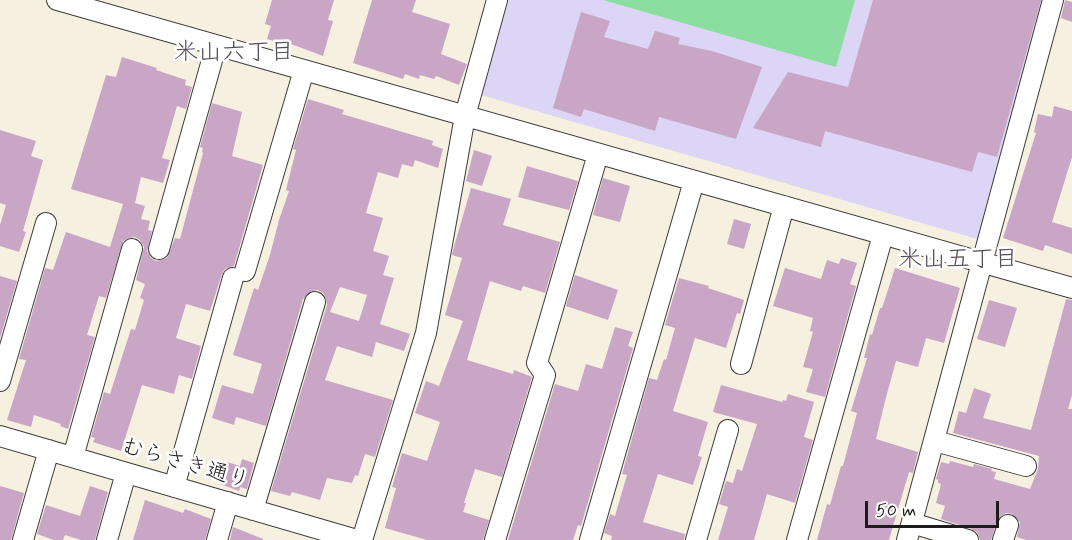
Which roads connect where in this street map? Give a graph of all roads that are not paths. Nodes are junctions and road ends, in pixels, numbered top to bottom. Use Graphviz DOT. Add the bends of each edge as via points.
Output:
graph roads {
  1 [pos="57,0"];
  2 [pos="497,0"];
  3 [pos="1053,0"];
  4 [pos="216,46"];
  5 [pos="304,70"];
  6 [pos="465,116"];
  7 [pos="598,154"];
  8 [pos="694,181"];
  9 [pos="784,206"];
  10 [pos="46,224"];
  11 [pos="884,235"];
  12 [pos="132,249"];
  13 [pos="159,249"];
  14 [pos="982,263"];
  15 [pos="1072,288"];
  16 [pos="315,302"];
  17 [pos="741,364"];
  18 [pos="0,381"];
  19 [pos="728,430"];
  20 [pos="0,436"];
  21 [pos="934,441"];
  22 [pos="49,450"];
  23 [pos="73,457"];
  24 [pos="1026,466"];
  25 [pos="126,473"];
  26 [pos="174,487"];
  27 [pos="228,502"];
  28 [pos="253,510"];
  29 [pos="910,531"];
  30 [pos="23,540"];
  31 [pos="107,540"];
  32 [pos="217,540"];
  33 [pos="357,540"];
  34 [pos="362,540"];
  35 [pos="495,540"];
  36 [pos="590,540"];
  37 [pos="696,540"];
  38 [pos="797,540"];
  39 [pos="968,540"];
  1 -- 4 [label="street"];
  2 -- 6 [label="street"];
  3 -- 14 [label="street"];
  4 -- 5 [label="street"];
  4 -- 13 [label="street"];
  5 -- 6 [label="street"];
  5 -- 26 [label="street"];
  6 -- 7 [label="street"];
  6 -- 34 [label="street" via="426,333"];
  7 -- 8 [label="street"];
  7 -- 35 [label="street" via="537,363 545,375"];
  8 -- 9 [label="street"];
  8 -- 36 [label="street"];
  9 -- 11 [label="street"];
  9 -- 17 [label="street"];
  10 -- 18 [label="street"];
  11 -- 14 [label="street"];
  11 -- 38 [label="street"];
  12 -- 23 [label="street"];
  14 -- 15 [label="street"];
  14 -- 21 [label="street"];
  16 -- 28 [label="street"];
  19 -- 37 [label="street"];
  20 -- 22 [label="street, むらさき通り"];
  21 -- 24 [label="street"];
  21 -- 29 [label="street"];
  22 -- 23 [label="street, むらさき通り"];
  22 -- 30 [label="street"];
  23 -- 25 [label="street, むらさき通り"];
  25 -- 26 [label="street, むらさき通り"];
  25 -- 31 [label="street"];
  26 -- 27 [label="street, むらさき通り"];
  27 -- 28 [label="street, むらさき通り"];
  27 -- 32 [label="street"];
  28 -- 33 [label="street, むらさき通り"];
  29 -- 39 [label="street"];
}
